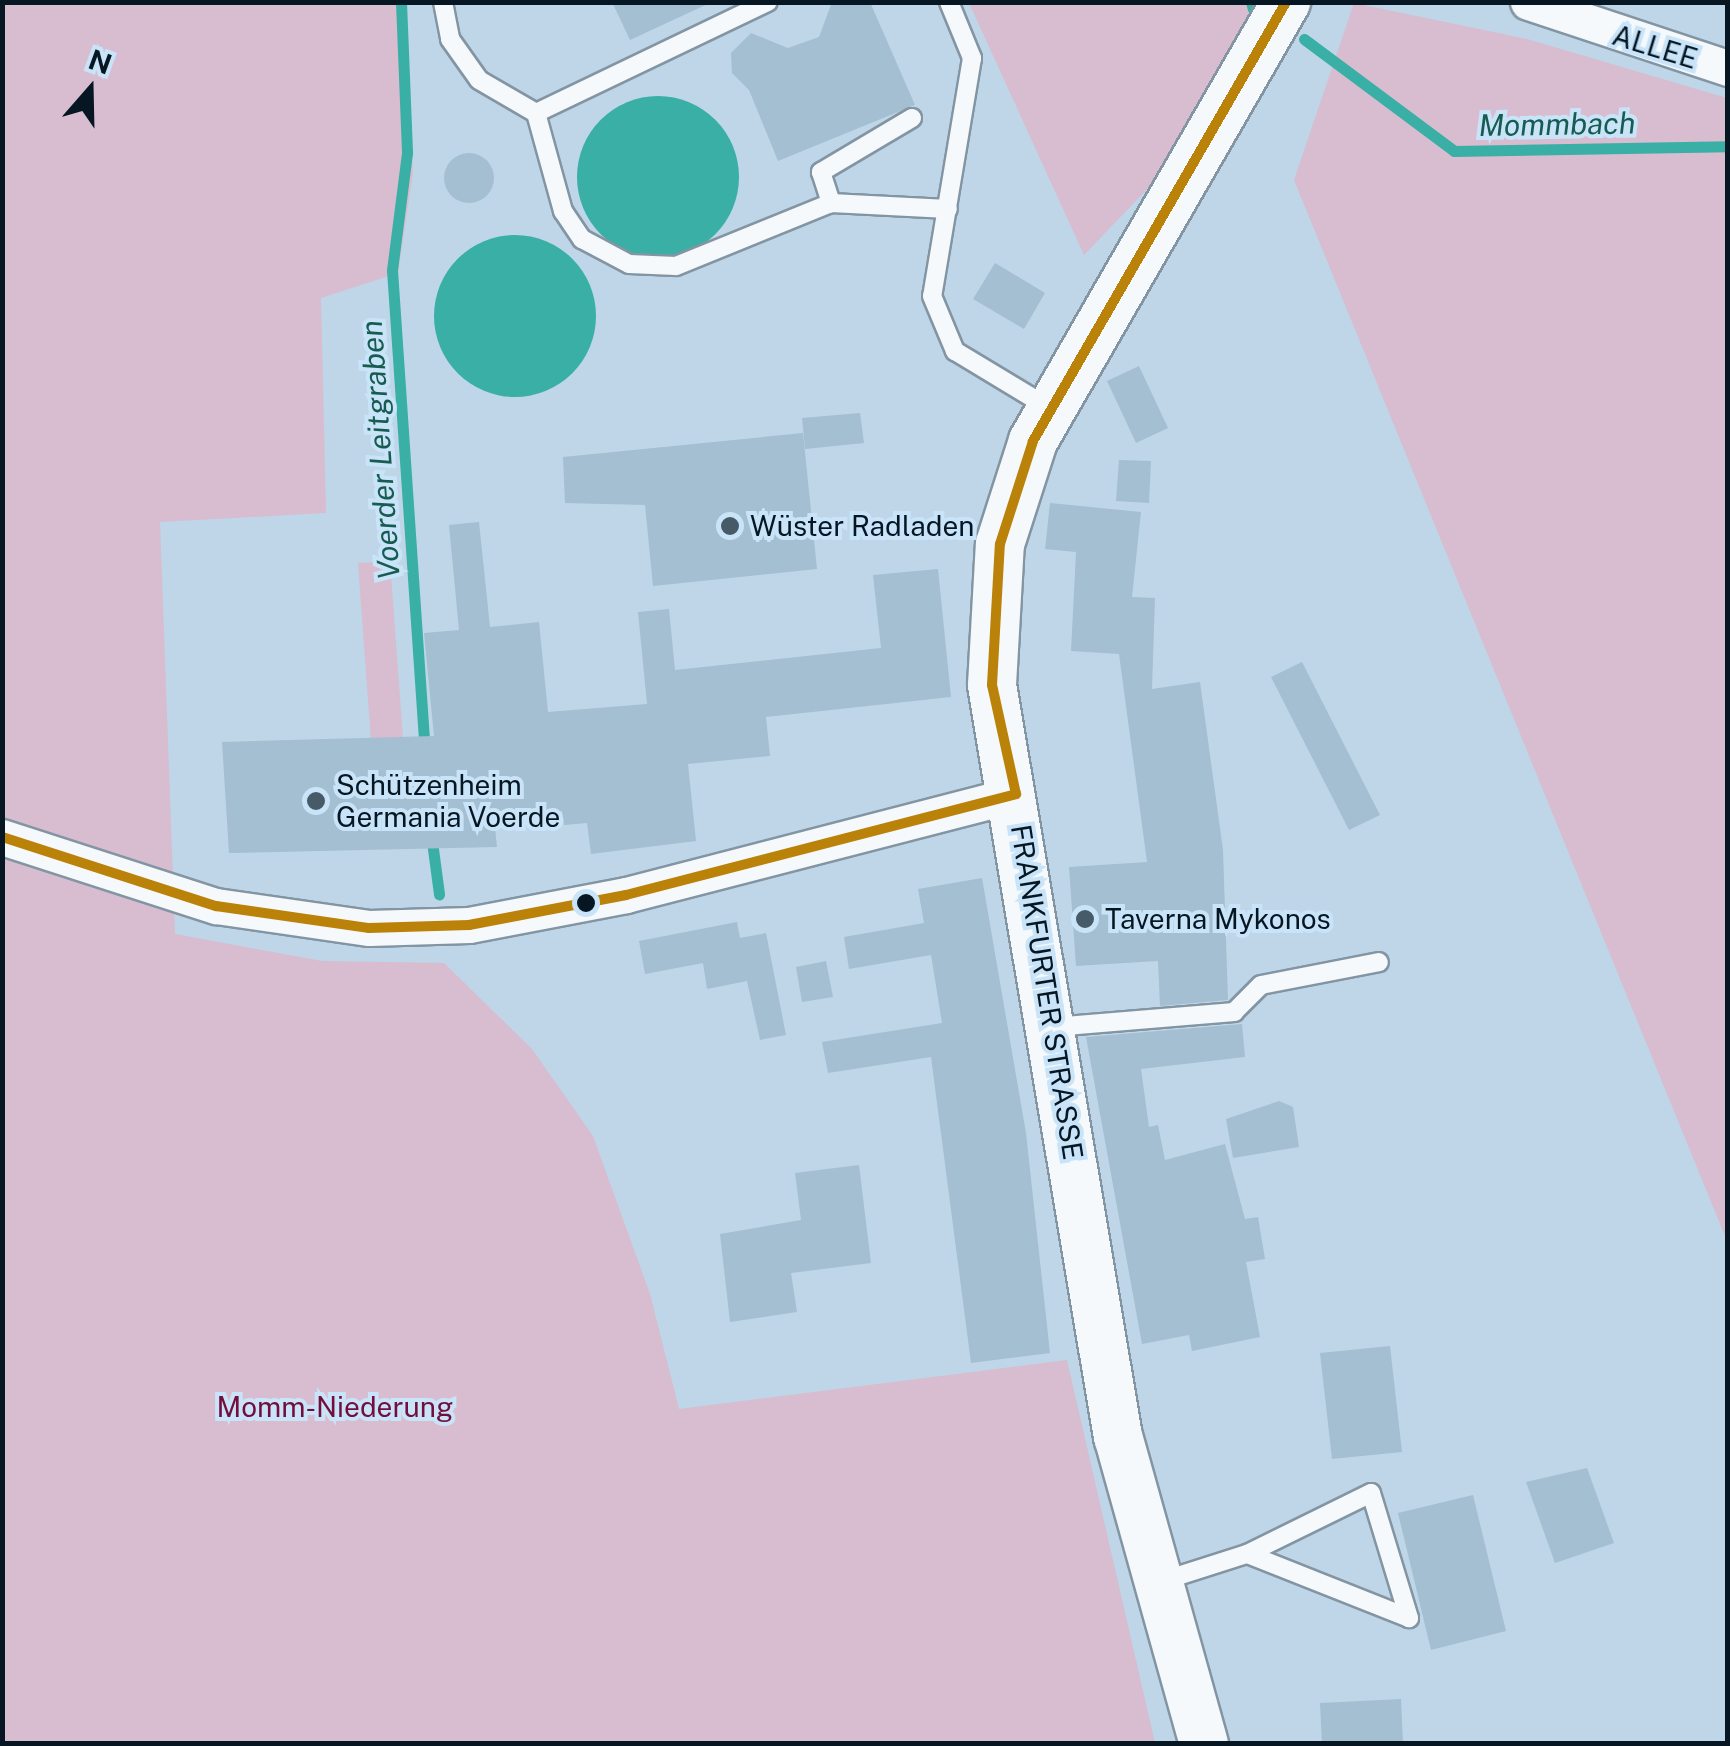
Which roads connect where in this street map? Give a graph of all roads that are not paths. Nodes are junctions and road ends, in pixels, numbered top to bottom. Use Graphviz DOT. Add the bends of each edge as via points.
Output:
graph roads {
  1 [pos="442,2"];
  2 [pos="768,2"];
  3 [pos="950,2"];
  4 [pos="1286,2"];
  5 [pos="1528,2"];
  6 [pos="1728,68"];
  7 [pos="536,113"];
  8 [pos="912,118"];
  9 [pos="831,203"];
  10 [pos="948,210"];
  11 [pos="1049,407"];
  12 [pos="1016,794"];
  13 [pos="2,837"];
  14 [pos="1379,962"];
  15 [pos="1053,1027"];
  16 [pos="1247,1554"];
  17 [pos="1159,1582"];
  18 [pos="1204,1744"];
  1 -- 7 [label="lane" via="450,40 479,80"];
  2 -- 7 [label="lane"];
  3 -- 10 [label="lane" via="972,58"];
  4 -- 11 [label="main road, FRANKFURTER STRASSE"];
  5 -- 6 [label="street, ALLEE"];
  7 -- 9 [label="lane" via="563,210 582,239 629,264 676,266"];
  8 -- 9 [label="lane" via="821,172"];
  9 -- 10 [label="lane"];
  10 -- 11 [label="lane" via="932,296 956,351"];
  11 -- 12 [label="main road, FRANKFURTER STRASSE" via="1000,544 992,685"];
  12 -- 13 [label="street" via="626,895 468,925 369,928 216,906"];
  12 -- 15 [label="main road, FRANKFURTER STRASSE"];
  14 -- 15 [label="lane" via="1261,985 1234,1012"];
  15 -- 17 [label="main road, FRANKFURTER STRASSE" via="1118,1437"];
  16 -- 16 [label="lane" via="1371,1493 1409,1618 1283,1568"];
  16 -- 17 [label="lane"];
  17 -- 18 [label="main road, FRANKFURTER STRASSE"];
}
